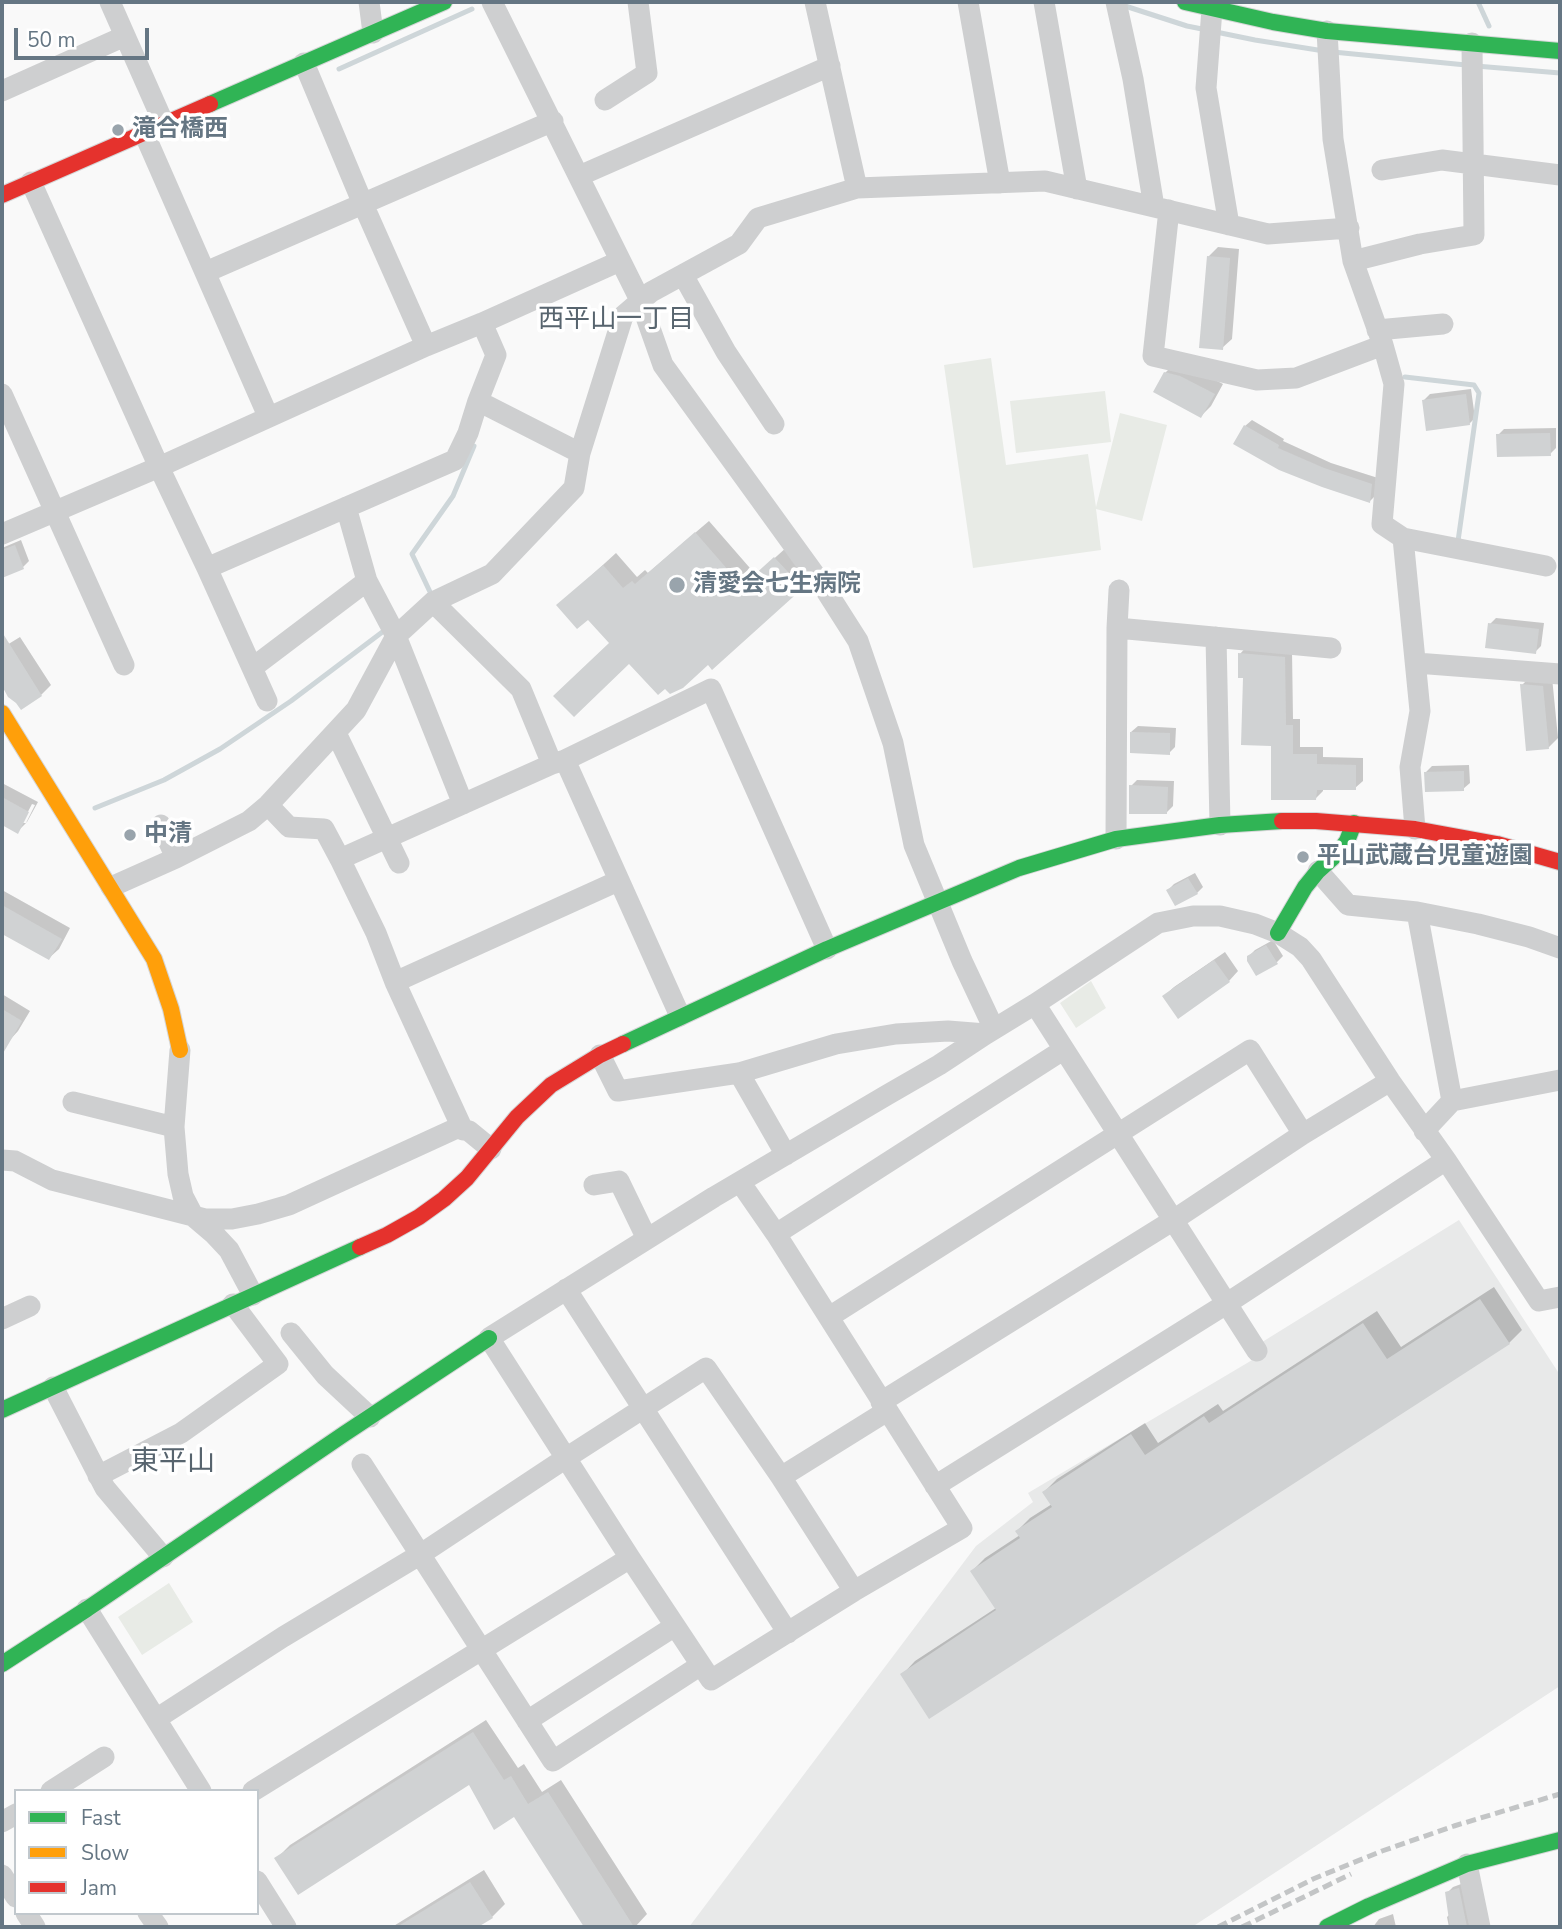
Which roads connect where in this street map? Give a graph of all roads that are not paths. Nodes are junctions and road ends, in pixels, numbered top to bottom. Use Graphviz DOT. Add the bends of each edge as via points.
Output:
graph roads {
  1 [pos="110,2"];
  2 [pos="369,2"];
  3 [pos="444,2"];
  4 [pos="492,2"];
  5 [pos="638,2"];
  6 [pos="815,2"];
  7 [pos="968,2"];
  8 [pos="1044,2"];
  9 [pos="1185,2"];
  10 [pos="1118,8"];
  11 [pos="1210,23"];
  12 [pos="373,33"];
  13 [pos="125,36"];
  14 [pos="1328,45"];
  15 [pos="1560,51"];
  16 [pos="1473,58"];
  17 [pos="304,63"];
  18 [pos="830,66"];
  19 [pos="2,91"];
  20 [pos="605,100"];
  21 [pos="553,121"];
  22 [pos="164,124"];
  23 [pos="144,133"];
  24 [pos="1474,163"];
  25 [pos="1382,170"];
  26 [pos="1560,175"];
  27 [pos="579,176"];
  28 [pos="32,183"];
  29 [pos="1000,183"];
  30 [pos="857,188"];
  31 [pos="1077,189"];
  32 [pos="2,195"];
  33 [pos="363,204"];
  34 [pos="1162,209"];
  35 [pos="1229,225"];
  36 [pos="1349,228"];
  37 [pos="620,261"];
  38 [pos="1353,261"];
  39 [pos="206,272"];
  40 [pos="683,275"];
  41 [pos="640,300"];
  42 [pos="482,323"];
  43 [pos="1443,324"];
  44 [pos="1380,337"];
  45 [pos="426,346"];
  46 [pos="2,394"];
  47 [pos="478,401"];
  48 [pos="268,416"];
  49 [pos="774,424"];
  50 [pos="580,453"];
  51 [pos="159,467"];
  52 [pos="346,507"];
  53 [pos="55,511"];
  54 [pos="2,534"];
  55 [pos="1403,538"];
  56 [pos="1546,566"];
  57 [pos="207,568"];
  58 [pos="368,581"];
  59 [pos="1119,590"];
  60 [pos="433,602"];
  61 [pos="1117,628"];
  62 [pos="396,636"];
  63 [pos="1216,637"];
  64 [pos="1331,648"];
  65 [pos="1416,663"];
  66 [pos="124,665"];
  67 [pos="251,668"];
  68 [pos="1560,674"];
  69 [pos="267,701"];
  70 [pos="2,713"];
  71 [pos="336,733"];
  72 [pos="559,762"];
  73 [pos="268,804"];
  74 [pos="463,804"];
  75 [pos="1354,823"];
  76 [pos="161,825"];
  77 [pos="1220,825"];
  78 [pos="1415,829"];
  79 [pos="387,838"];
  80 [pos="1116,839"];
  81 [pos="176,858"];
  82 [pos="340,859"];
  83 [pos="1560,862"];
  84 [pos="399,863"];
  85 [pos="1318,870"];
  86 [pos="618,881"];
  87 [pos="111,887"];
  88 [pos="937,901"];
  89 [pos="1418,912"];
  90 [pos="1278,933"];
  91 [pos="1560,948"];
  92 [pos="827,949"];
  93 [pos="395,982"];
  94 [pos="1035,1004"];
  95 [pos="680,1016"];
  96 [pos="990,1032"];
  97 [pos="180,1050"];
  98 [pos="1063,1050"];
  99 [pos="600,1055"];
  100 [pos="738,1073"];
  101 [pos="1560,1080"];
  102 [pos="1390,1081"];
  103 [pos="1452,1101"];
  104 [pos="73,1102"];
  105 [pos="174,1127"];
  106 [pos="463,1130"];
  107 [pos="1424,1131"];
  108 [pos="1117,1134"];
  109 [pos="1303,1135"];
  110 [pos="491,1149"];
  111 [pos="786,1154"];
  112 [pos="2,1160"];
  113 [pos="1446,1160"];
  114 [pos="740,1182"];
  115 [pos="594,1185"];
  116 [pos="194,1217"];
  117 [pos="1172,1221"];
  118 [pos="776,1234"];
  119 [pos="647,1239"];
  120 [pos="566,1289"];
  121 [pos="253,1295"];
  122 [pos="1560,1297"];
  123 [pos="233,1304"];
  124 [pos="1226,1304"];
  125 [pos="30,1306"];
  126 [pos="829,1317"];
  127 [pos="2,1319"];
  128 [pos="291,1333"];
  129 [pos="489,1338"];
  130 [pos="1257,1352"];
  131 [pos="53,1387"];
  132 [pos="884,1406"];
  133 [pos="642,1409"];
  134 [pos="2,1410"];
  135 [pos="370,1417"];
  136 [pos="566,1458"];
  137 [pos="362,1464"];
  138 [pos="98,1476"];
  139 [pos="781,1477"];
  140 [pos="935,1486"];
  141 [pos="421,1554"];
  142 [pos="163,1557"];
  143 [pos="630,1558"];
  144 [pos="854,1591"];
  145 [pos="86,1609"];
  146 [pos="675,1626"];
  147 [pos="788,1633"];
  148 [pos="481,1651"];
  149 [pos="2,1664"];
  150 [pos="701,1665"];
  151 [pos="156,1719"];
  152 [pos="527,1721"];
  153 [pos="104,1757"];
  154 [pos="61,1788"];
  155 [pos="200,1789"];
  156 [pos="256,1789"];
  157 [pos="1560,1840"];
  158 [pos="1467,1864"];
  159 [pos="2,1875"];
  160 [pos="259,1884"];
  161 [pos="14,1894"];
  162 [pos="286,1927"];
  163 [pos="1327,1927"];
  164 [pos="1480,1927"];
  1 -- 13 [label="street"];
  2 -- 12 [label="street"];
  3 -- 12 [label="street"];
  4 -- 21 [label="street"];
  5 -- 20 [label="street" via="647,73"];
  6 -- 18 [label="street"];
  7 -- 29 [label="street"];
  8 -- 31 [label="street"];
  9 -- 11 [label="street"];
  10 -- 34 [label="street"];
  11 -- 14 [label="street" via="1273,22"];
  11 -- 35 [label="street" via="1206,88"];
  12 -- 17 [label="street"];
  13 -- 19 [label="street"];
  13 -- 22 [label="street"];
  14 -- 16 [label="street"];
  14 -- 36 [label="street" via="1333,139"];
  15 -- 16 [label="street"];
  16 -- 24 [label="street"];
  17 -- 22 [label="street"];
  17 -- 33 [label="street"];
  18 -- 27 [label="street"];
  18 -- 30 [label="street"];
  21 -- 27 [label="street"];
  21 -- 33 [label="street"];
  22 -- 23 [label="street"];
  23 -- 28 [label="street"];
  23 -- 39 [label="street"];
  24 -- 25 [label="street" via="1442,160"];
  24 -- 26 [label="street"];
  24 -- 38 [label="street" via="1474,235"];
  27 -- 37 [label="street"];
  28 -- 32 [label="street"];
  28 -- 51 [label="street"];
  29 -- 30 [label="street"];
  29 -- 31 [label="street" via="1045,181"];
  30 -- 40 [label="street" via="758,218 739,244"];
  31 -- 34 [label="street"];
  33 -- 39 [label="street"];
  33 -- 45 [label="street"];
  34 -- 35 [label="street"];
  34 -- 44 [label="street" via="1153,356 1257,380 1296,378"];
  35 -- 36 [label="street" via="1268,234"];
  36 -- 38 [label="street"];
  37 -- 41 [label="street"];
  37 -- 42 [label="street"];
  38 -- 44 [label="street"];
  39 -- 48 [label="street"];
  40 -- 41 [label="street"];
  40 -- 49 [label="street"];
  41 -- 50 [label="street" via="623,316"];
  41 -- 88 [label="street" via="663,365 858,641 893,743 914,845"];
  42 -- 45 [label="street"];
  42 -- 47 [label="street" via="496,355"];
  43 -- 44 [label="street"];
  44 -- 55 [label="street" via="1394,384 1382,523"];
  45 -- 48 [label="street"];
  46 -- 53 [label="street"];
  47 -- 50 [label="street"];
  47 -- 52 [label="street" via="455,460"];
  48 -- 51 [label="street"];
  50 -- 60 [label="street" via="574,488 492,574"];
  51 -- 53 [label="street"];
  51 -- 57 [label="street"];
  52 -- 57 [label="street"];
  52 -- 58 [label="street"];
  53 -- 54 [label="street"];
  53 -- 66 [label="street"];
  55 -- 56 [label="street"];
  55 -- 65 [label="street"];
  57 -- 67 [label="street"];
  58 -- 62 [label="street"];
  58 -- 67 [label="street"];
  59 -- 61 [label="street"];
  60 -- 62 [label="street"];
  60 -- 72 [label="street" via="522,689"];
  61 -- 63 [label="street"];
  61 -- 80 [label="street"];
  62 -- 71 [label="street" via="356,710"];
  62 -- 74 [label="street"];
  63 -- 64 [label="street"];
  63 -- 77 [label="street"];
  65 -- 68 [label="street"];
  65 -- 78 [label="street" via="1420,711 1410,767"];
  67 -- 69 [label="street"];
  70 -- 87 [label="street"];
  71 -- 73 [label="street"];
  71 -- 79 [label="street"];
  72 -- 74 [label="street"];
  72 -- 86 [label="street"];
  72 -- 92 [label="street" via="711,690"];
  73 -- 81 [label="street" via="249,821"];
  73 -- 82 [label="street" via="289,827 324,829"];
  74 -- 79 [label="street"];
  75 -- 77 [label="street"];
  75 -- 78 [label="street"];
  75 -- 85 [label="street" via="1339,852"];
  76 -- 81 [label="street"];
  77 -- 80 [label="street"];
  78 -- 83 [label="street" via="1497,844"];
  79 -- 82 [label="street"];
  79 -- 84 [label="street"];
  80 -- 88 [label="street" via="1019,867"];
  81 -- 87 [label="street"];
  82 -- 93 [label="street"];
  85 -- 89 [label="street" via="1348,905"];
  85 -- 90 [label="street"];
  86 -- 93 [label="street"];
  86 -- 95 [label="street"];
  87 -- 97 [label="street" via="154,959"];
  88 -- 92 [label="street"];
  88 -- 96 [label="street"];
  89 -- 91 [label="street"];
  89 -- 103 [label="street"];
  90 -- 94 [label="street" via="1220,916 1158,923"];
  90 -- 102 [label="street" via="1311,959"];
  92 -- 95 [label="street"];
  93 -- 106 [label="street"];
  94 -- 96 [label="street"];
  94 -- 98 [label="street"];
  95 -- 99 [label="street"];
  96 -- 100 [label="street" via="896,1034 836,1044"];
  96 -- 111 [label="street"];
  97 -- 105 [label="street"];
  98 -- 108 [label="street"];
  98 -- 118 [label="street"];
  99 -- 100 [label="street" via="618,1091"];
  99 -- 110 [label="street" via="551,1085"];
  100 -- 111 [label="street"];
  101 -- 103 [label="street"];
  102 -- 107 [label="street"];
  102 -- 109 [label="street"];
  103 -- 107 [label="street"];
  104 -- 105 [label="street"];
  105 -- 116 [label="street" via="183,1195"];
  106 -- 110 [label="street"];
  106 -- 116 [label="street" via="457,1128 289,1205 232,1219"];
  107 -- 113 [label="street"];
  108 -- 109 [label="street" via="1250,1050"];
  108 -- 117 [label="street"];
  108 -- 126 [label="street"];
  109 -- 117 [label="street"];
  110 -- 121 [label="street" via="467,1178 419,1217"];
  111 -- 114 [label="street"];
  112 -- 116 [label="street" via="15,1161 52,1180"];
  113 -- 122 [label="street" via="1539,1301"];
  113 -- 124 [label="street"];
  114 -- 118 [label="street"];
  114 -- 119 [label="street"];
  115 -- 119 [label="street" via="619,1181"];
  116 -- 121 [label="street" via="229,1250"];
  117 -- 124 [label="street"];
  117 -- 132 [label="street"];
  118 -- 126 [label="street"];
  119 -- 120 [label="street"];
  120 -- 129 [label="street"];
  120 -- 133 [label="street"];
  121 -- 123 [label="street"];
  123 -- 131 [label="street"];
  123 -- 138 [label="street" via="278,1364 181,1433"];
  124 -- 130 [label="street"];
  124 -- 140 [label="street"];
  125 -- 127 [label="street"];
  126 -- 132 [label="street"];
  128 -- 135 [label="street" via="325,1375"];
  129 -- 135 [label="street"];
  129 -- 136 [label="street"];
  131 -- 134 [label="street"];
  131 -- 138 [label="street"];
  132 -- 139 [label="street"];
  132 -- 140 [label="street"];
  133 -- 136 [label="street"];
  133 -- 139 [label="street" via="706,1368"];
  133 -- 147 [label="street"];
  135 -- 142 [label="street"];
  136 -- 141 [label="street"];
  136 -- 143 [label="street"];
  137 -- 141 [label="street"];
  138 -- 142 [label="street"];
  139 -- 144 [label="street"];
  140 -- 144 [label="street" via="962,1528"];
  141 -- 148 [label="street"];
  141 -- 151 [label="street"];
  142 -- 145 [label="street"];
  143 -- 146 [label="street"];
  143 -- 148 [label="street"];
  144 -- 147 [label="street"];
  145 -- 149 [label="street"];
  145 -- 151 [label="street"];
  146 -- 150 [label="street"];
  146 -- 152 [label="street"];
  147 -- 150 [label="street" via="710,1680"];
  148 -- 152 [label="street"];
  148 -- 156 [label="street"];
  150 -- 152 [label="street" via="553,1760"];
  151 -- 155 [label="street"];
  153 -- 154 [label="street"];
  157 -- 158 [label="street"];
  158 -- 163 [label="street"];
  158 -- 164 [label="street"];
  159 -- 161 [label="street"];
  160 -- 162 [label="street"];
}
